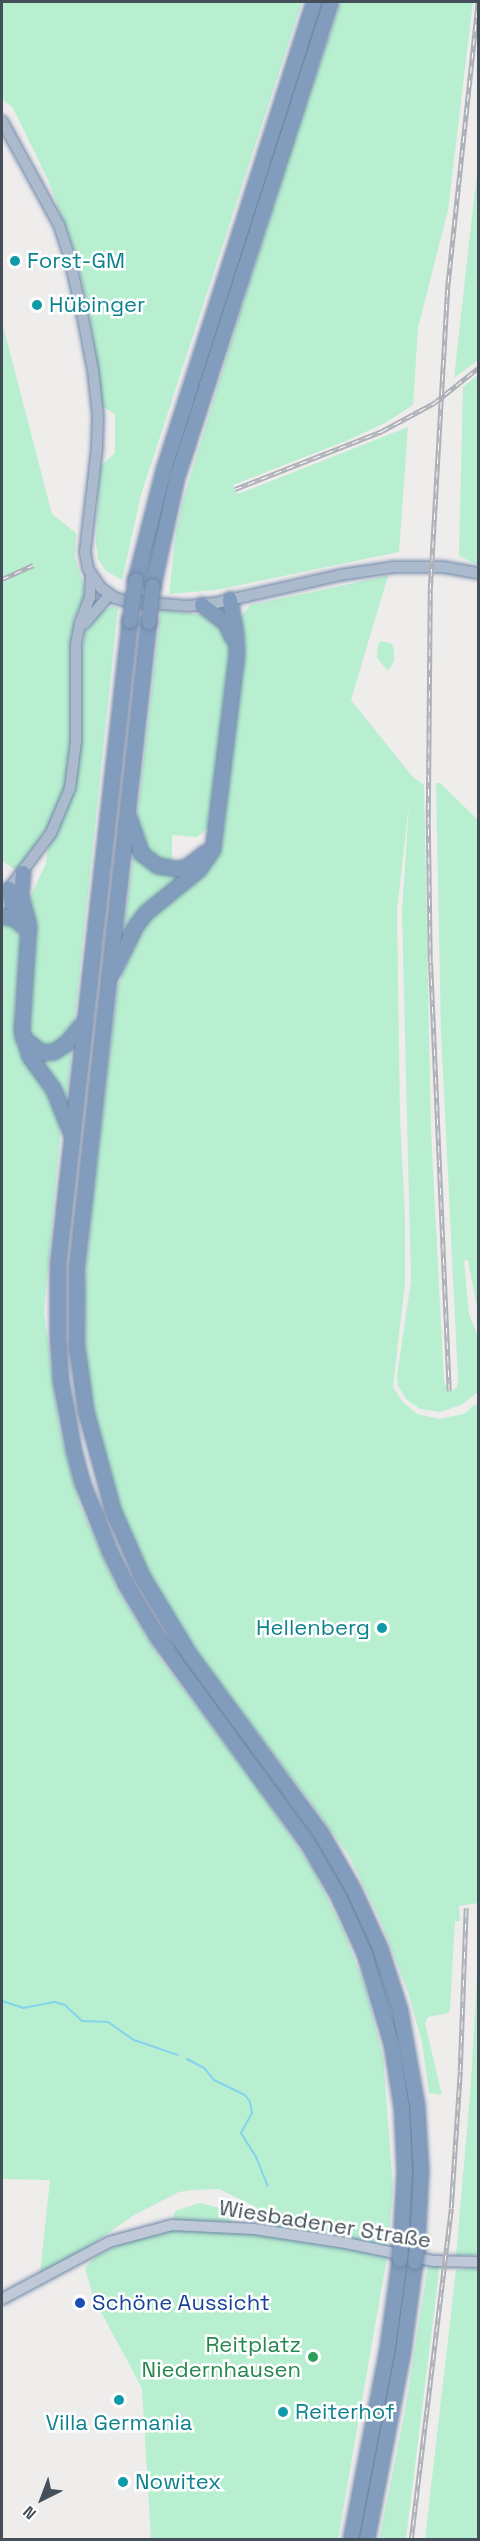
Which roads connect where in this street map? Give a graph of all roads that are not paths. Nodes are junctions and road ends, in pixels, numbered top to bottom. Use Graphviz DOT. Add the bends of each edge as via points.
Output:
graph roads {
  1 [pos="315,2"];
  2 [pos="331,2"];
  3 [pos="2,122"];
  4 [pos="478,573"];
  5 [pos="91,576"];
  6 [pos="109,595"];
  7 [pos="230,600"];
  8 [pos="202,605"];
  9 [pos="87,608"];
  10 [pos="226,623"];
  11 [pos="78,633"];
  12 [pos="237,654"];
  13 [pos="127,811"];
  14 [pos="214,839"];
  15 [pos="23,873"];
  16 [pos="5,894"];
  17 [pos="24,907"];
  18 [pos="2,916"];
  19 [pos="27,932"];
  20 [pos="106,988"];
  21 [pos="85,1021"];
  22 [pos="23,1038"];
  23 [pos="72,1136"];
  24 [pos="478,2262"];
  25 [pos="2,2299"];
  26 [pos="351,2540"];
  27 [pos="367,2540"];
  1 -- 21 [label="highway, bridge" via="164,470 136,580"];
  2 -- 13 [label="highway, bridge" via="176,481 153,586"];
  3 -- 5 [label="main road" via="30,184 62,234 82,313 97,401 97,448 86,552"];
  4 -- 7 [label="main road" via="443,567 394,567"];
  5 -- 6 [label="main road"];
  5 -- 9 [label="main road"];
  6 -- 8 [label="main road" via="141,604"];
  6 -- 9 [label="main road" via="98,596"];
  6 -- 11 [label="main road"];
  7 -- 8 [label="main road"];
  7 -- 10 [label="highway"];
  7 -- 12 [label="highway"];
  8 -- 10 [label="highway"];
  9 -- 11 [label="main road"];
  10 -- 12 [label="highway"];
  11 -- 15 [label="main road" via="72,778 56,823"];
  12 -- 14 [label="highway"];
  13 -- 14 [label="highway" via="142,854 158,866 187,867 203,855"];
  13 -- 20 [label="highway"];
  14 -- 20 [label="highway" via="205,864 135,926"];
  15 -- 16 [label="main road"];
  15 -- 17 [label="highway"];
  16 -- 17 [label="highway"];
  16 -- 19 [label="highway"];
  17 -- 19 [label="highway"];
  18 -- 19 [label="highway" via="15,920"];
  19 -- 22 [label="highway"];
  20 -- 27 [label="highway, bridge" via="76,1293 77,1346 93,1448 119,1527 158,1605 189,1654 321,1833 353,1889 380,1948 407,2041 417,2105 421,2170 417,2248 403,2351"];
  21 -- 22 [label="highway" via="54,1052 42,1053"];
  21 -- 23 [label="highway"];
  22 -- 23 [label="highway" via="30,1057 54,1090"];
  23 -- 26 [label="highway, bridge" via="58,1265 58,1339 67,1413 83,1484 110,1552 144,1616 307,1842 339,1897 357,1935 384,2014 398,2076 405,2171 400,2260 388,2347"];
  24 -- 25 [label="main road, Wiesbadener Straße" via="434,2261 254,2229 172,2225 109,2242"];
}
